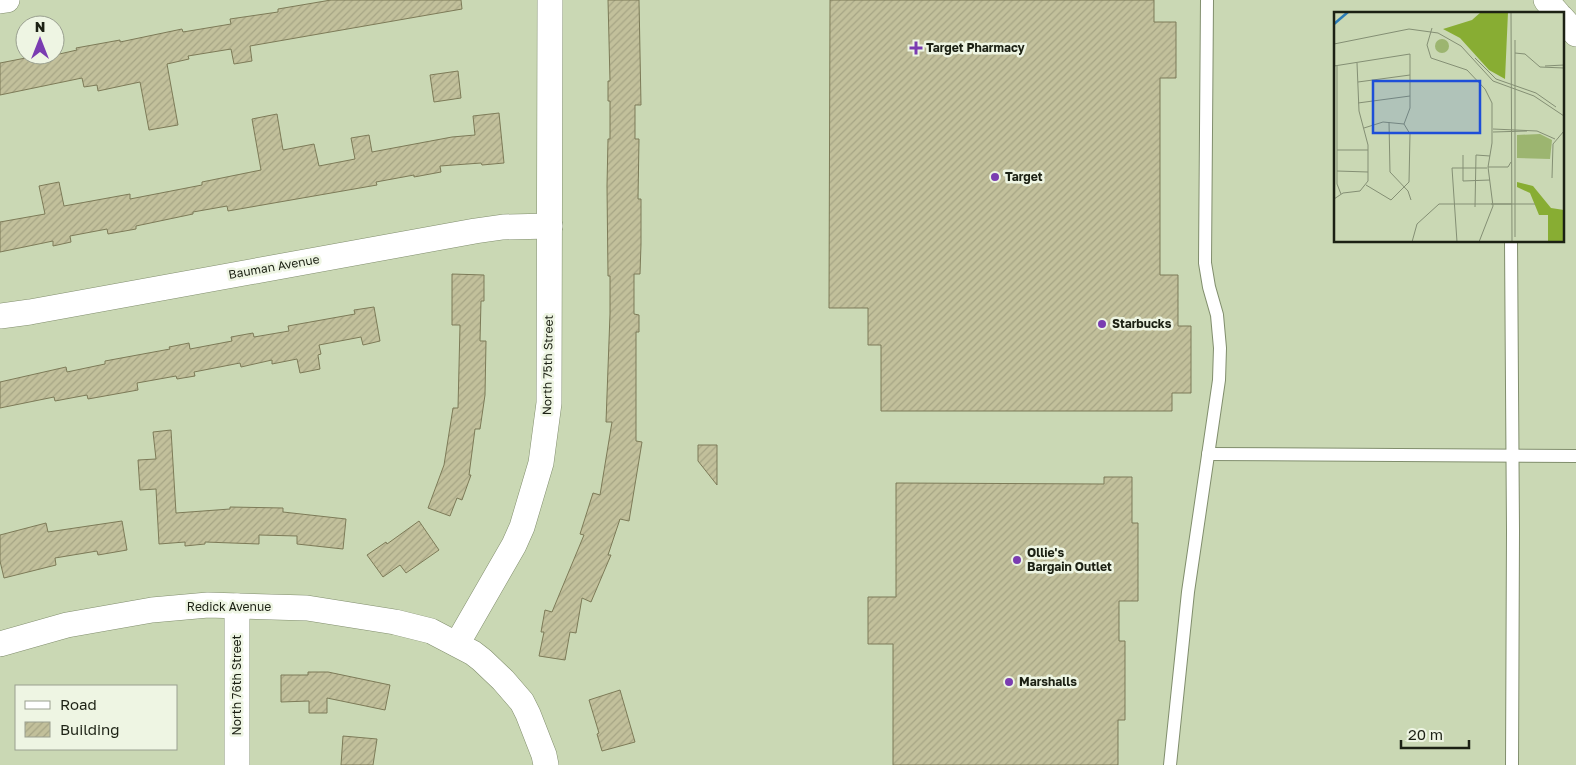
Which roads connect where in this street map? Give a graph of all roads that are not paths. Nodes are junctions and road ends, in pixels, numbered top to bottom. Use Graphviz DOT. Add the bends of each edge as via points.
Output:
graph roads {
  1 [pos="7,0"];
  2 [pos="550,0"];
  3 [pos="1207,0"];
  4 [pos="1546,0"];
  5 [pos="0,1"];
  6 [pos="1556,12"];
  7 [pos="1564,20"];
  8 [pos="1576,34"];
  9 [pos="550,226"];
  10 [pos="1511,242"];
  11 [pos="0,316"];
  12 [pos="1208,454"];
  13 [pos="1512,456"];
  14 [pos="1576,456"];
  15 [pos="237,606"];
  16 [pos="0,644"];
  17 [pos="456,644"];
  18 [pos="237,765"];
  19 [pos="546,765"];
  20 [pos="1170,765"];
  21 [pos="1512,765"];
  1 -- 5 [label="street"];
  2 -- 9 [label="street, North 75th Street"];
  3 -- 12 [label="lane" via="1205,263 1217,315 1220,348 1219,380"];
  4 -- 6 [label="street"];
  7 -- 8 [label="street"];
  9 -- 11 [label="street, Bauman Avenue" via="475,230"];
  9 -- 17 [label="street, North 75th Street" via="549,404 541,463 514,546"];
  10 -- 13 [label="lane"];
  12 -- 13 [label="lane"];
  12 -- 20 [label="lane" via="1190,576"];
  13 -- 14 [label="lane"];
  13 -- 21 [label="lane"];
  15 -- 16 [label="street, Redick Avenue" via="152,610 66,625"];
  15 -- 17 [label="street, Redick Avenue" via="307,608 395,622 431,631"];
  15 -- 18 [label="street, North 76th Street"];
  17 -- 19 [label="street" via="482,660 522,702"];
}
